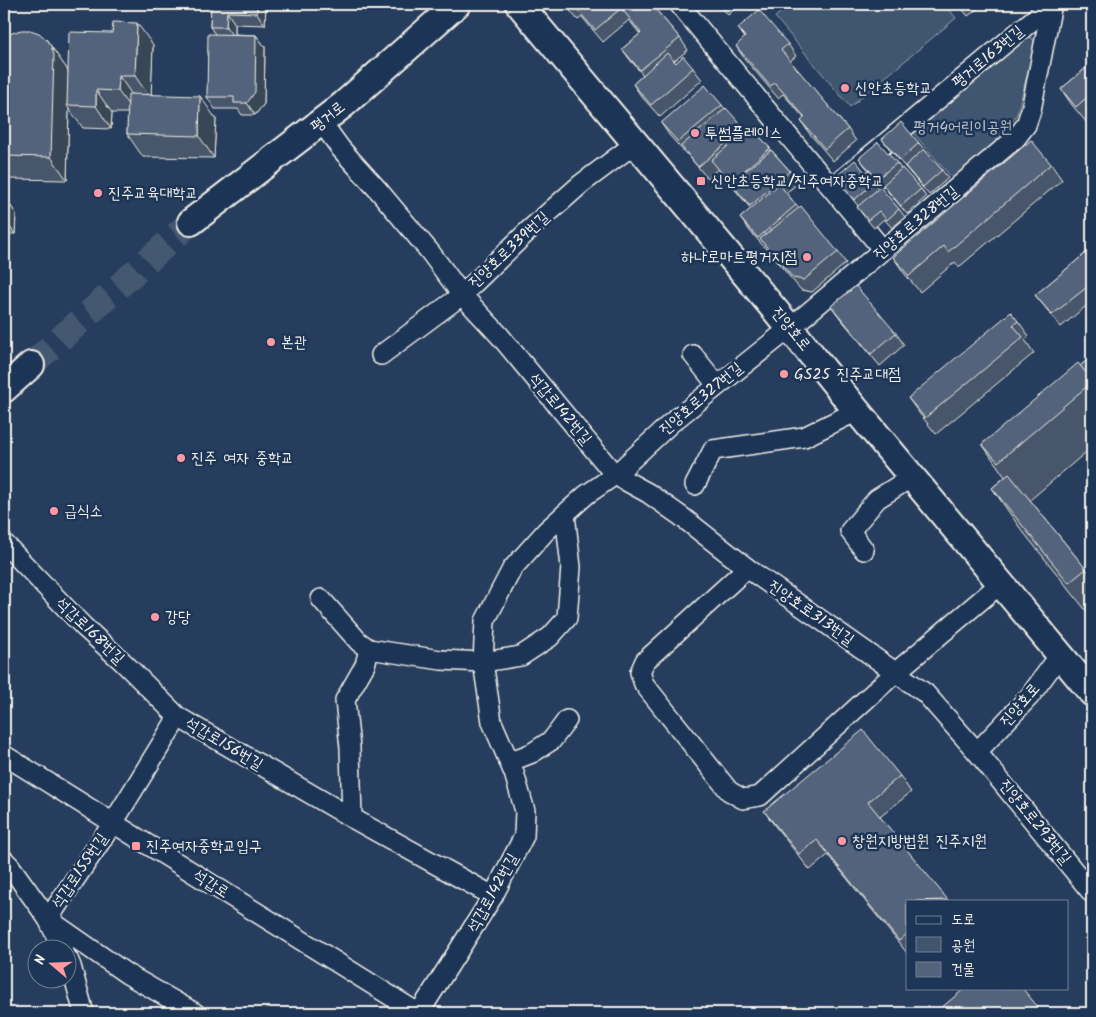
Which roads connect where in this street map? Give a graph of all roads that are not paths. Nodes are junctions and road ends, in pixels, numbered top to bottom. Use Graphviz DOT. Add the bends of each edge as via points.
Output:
graph roads {
  1 [pos="458,4"];
  2 [pos="519,4"];
  3 [pos="679,4"];
  4 [pos="1052,4"];
  5 [pos="322,122"];
  6 [pos="636,143"];
  7 [pos="832,188"];
  8 [pos="191,222"];
  9 [pos="883,250"];
  10 [pos="462,295"];
  11 [pos="790,328"];
  12 [pos="381,355"];
  13 [pos="693,355"];
  14 [pos="31,365"];
  15 [pos="717,385"];
  16 [pos="4,389"];
  17 [pos="857,411"];
  18 [pos="615,475"];
  19 [pos="912,477"];
  20 [pos="695,485"];
  21 [pos="565,514"];
  22 [pos="4,543"];
  23 [pos="864,550"];
  24 [pos="747,568"];
  25 [pos="1000,584"];
  26 [pos="321,599"];
  27 [pos="369,649"];
  28 [pos="1060,655"];
  29 [pos="483,662"];
  30 [pos="896,672"];
  31 [pos="1092,693"];
  32 [pos="178,717"];
  33 [pos="567,720"];
  34 [pos="978,752"];
  35 [pos="4,755"];
  36 [pos="509,762"];
  37 [pos="352,818"];
  38 [pos="113,822"];
  39 [pos="4,860"];
  40 [pos="1086,873"];
  41 [pos="1092,893"];
  42 [pos="494,896"];
  43 [pos="48,919"];
  44 [pos="58,940"];
  45 [pos="78,987"];
  46 [pos="85,1012"];
  47 [pos="195,1013"];
  48 [pos="418,1013"];
  1 -- 5 [label="street, 평거로"];
  2 -- 6 [label="street, 진양호로"];
  3 -- 7 [label="street"];
  4 -- 7 [label="street, 평거로163번길"];
  4 -- 9 [label="street, 진양호로328번길" via="1026,125 1016,138"];
  5 -- 8 [label="street, 평거로"];
  5 -- 10 [label="street, 진양호로339번길"];
  6 -- 10 [label="street, 진양호로339번길" via="574,190"];
  6 -- 11 [label="street, 진양호로"];
  7 -- 9 [label="street"];
  9 -- 11 [label="street, 진양호로328번길"];
  10 -- 12 [label="street"];
  10 -- 18 [label="street, 석갑로142번길"];
  11 -- 15 [label="street, 진양호로327번길"];
  11 -- 17 [label="street, 진양호로"];
  13 -- 15 [label="street"];
  14 -- 16 [label="street"];
  15 -- 18 [label="street, 진양호로327번길"];
  17 -- 19 [label="street, 진양호로"];
  17 -- 20 [label="street" via="804,436 713,450"];
  18 -- 21 [label="street, 석갑로142번길"];
  18 -- 24 [label="street, 진양호로313번길" via="648,493"];
  19 -- 23 [label="street" via="877,499 850,531"];
  19 -- 25 [label="street, 진양호로"];
  21 -- 29 [label="street, 석갑로142번길" via="512,569 485,621"];
  21 -- 29 [label="street" via="571,568 568,618 550,637 521,656"];
  22 -- 32 [label="street, 석갑로168번길" via="84,627"];
  24 -- 30 [label="street, 진양호로313번길"];
  24 -- 30 [label="street" via="645,661 640,672 644,684 728,792 743,798 760,796"];
  25 -- 28 [label="street, 진양호로"];
  25 -- 30 [label="street"];
  26 -- 27 [label="street"];
  27 -- 29 [label="street" via="441,660"];
  27 -- 37 [label="street" via="365,665 345,700"];
  28 -- 31 [label="street, 진양호로"];
  28 -- 34 [label="street, 진양호로" via="1029,697"];
  29 -- 36 [label="street, 석갑로142번길" via="492,722"];
  30 -- 34 [label="street, 진양호로313번길" via="925,694"];
  32 -- 37 [label="street, 석갑로156번길"];
  32 -- 38 [label="street, 석갑로156번길"];
  33 -- 36 [label="street" via="552,740"];
  34 -- 40 [label="street, 진양호로293번길"];
  35 -- 38 [label="street, 석갑로"];
  36 -- 42 [label="street, 석갑로142번길" via="526,811 524,836"];
  37 -- 42 [label="street, 석갑로156번길"];
  38 -- 43 [label="street, 석갑로155번길"];
  38 -- 48 [label="street, 석갑로"];
  39 -- 43 [label="street, 석갑로155번길"];
  40 -- 41 [label="street, 진양호로293번길"];
  42 -- 48 [label="street, 석갑로142번길"];
  43 -- 44 [label="street, 석갑로155번길"];
  43 -- 47 [label="street, 석갑로155번길" via="127,974"];
  45 -- 46 [label="street"];
}
